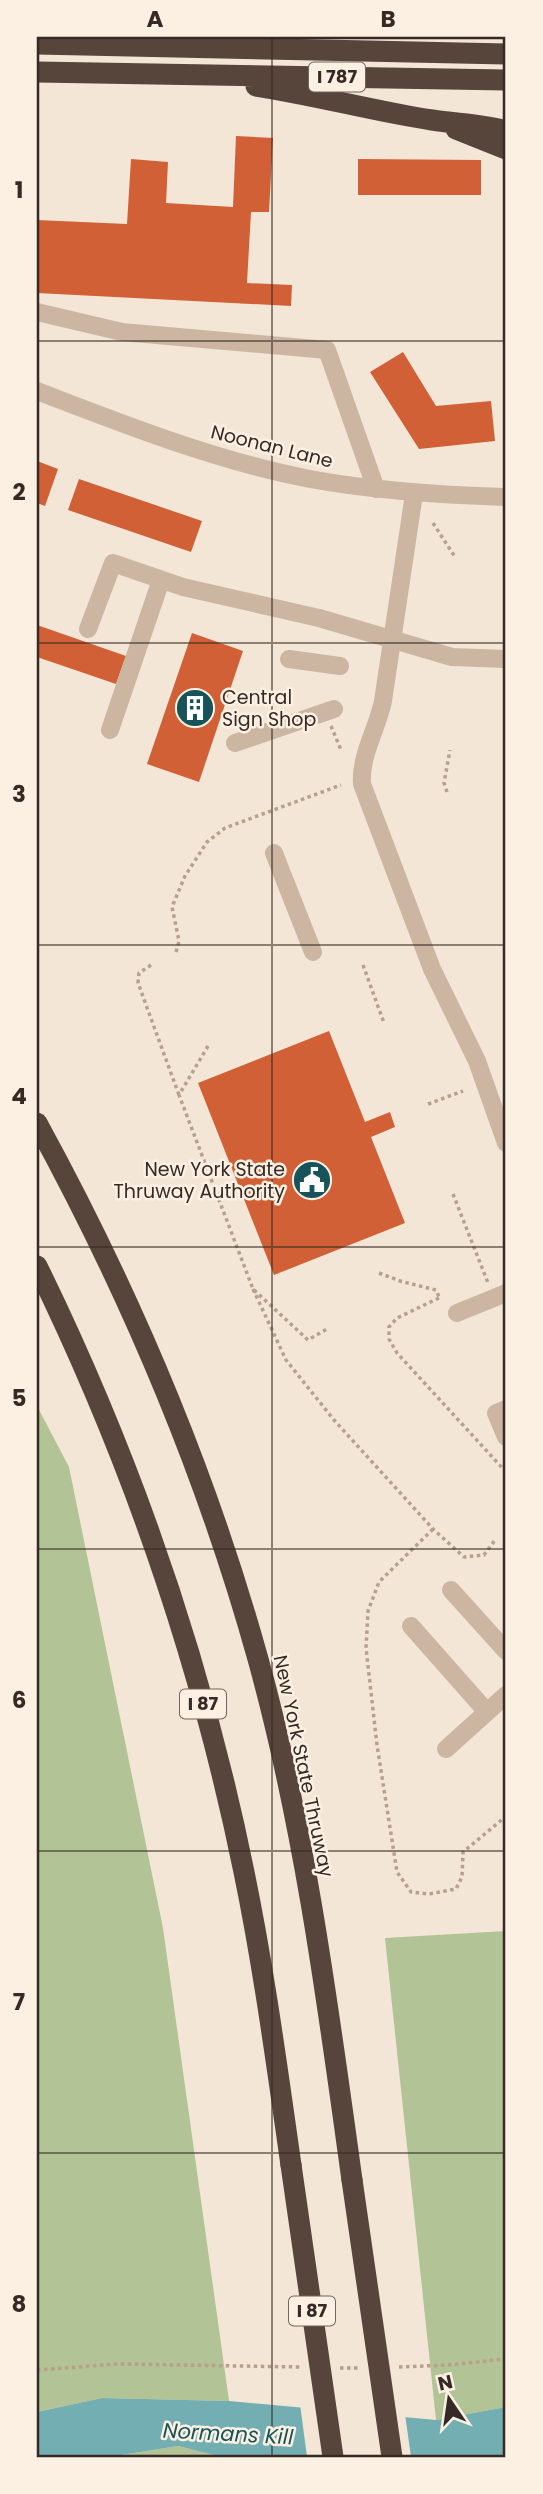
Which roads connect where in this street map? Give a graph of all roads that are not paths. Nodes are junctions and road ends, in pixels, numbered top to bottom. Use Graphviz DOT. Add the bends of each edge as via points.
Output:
graph roads {
  1 [pos="216,37"];
  2 [pos="133,41"];
  3 [pos="37,44"];
  4 [pos="506,54"];
  5 [pos="37,72"];
  6 [pos="167,74"];
  7 [pos="506,80"];
  8 [pos="431,120"];
  9 [pos="506,131"];
  10 [pos="506,149"];
  11 [pos="37,312"];
  12 [pos="37,391"];
  13 [pos="376,489"];
  14 [pos="414,494"];
  15 [pos="506,497"];
  16 [pos="161,580"];
  17 [pos="88,629"];
  18 [pos="392,640"];
  19 [pos="289,659"];
  20 [pos="506,659"];
  21 [pos="340,666"];
  22 [pos="330,710"];
  23 [pos="110,730"];
  24 [pos="235,743"];
  25 [pos="274,853"];
  26 [pos="313,952"];
  27 [pos="37,1123"];
  28 [pos="506,1143"];
  29 [pos="37,1266"];
  30 [pos="500,1296"];
  31 [pos="457,1313"];
  32 [pos="506,1409"];
  33 [pos="506,1437"];
  34 [pos="451,1590"];
  35 [pos="411,1626"];
  36 [pos="506,1651"];
  37 [pos="506,1695"];
  38 [pos="486,1712"];
  39 [pos="446,1749"];
  40 [pos="333,2457"];
  41 [pos="392,2457"];
  1 -- 2 [label="highway"];
  2 -- 3 [label="highway, I 787"];
  2 -- 4 [label="highway, I 787"];
  5 -- 6 [label="highway, I 787"];
  6 -- 7 [label="highway, I 787"];
  6 -- 8 [label="highway" via="310,94"];
  8 -- 9 [label="highway"];
  8 -- 10 [label="highway"];
  11 -- 13 [label="street" via="122,332 327,350"];
  12 -- 13 [label="street, Noonan Lane" via="214,454 307,478"];
  13 -- 14 [label="street, Noonan Lane"];
  14 -- 15 [label="street, Noonan Lane"];
  14 -- 18 [label="street"];
  16 -- 17 [label="street" via="113,563"];
  16 -- 18 [label="street"];
  16 -- 23 [label="street"];
  18 -- 20 [label="street" via="452,657"];
  18 -- 28 [label="street" via="381,713 366,752 362,785 432,969 477,1060"];
  19 -- 21 [label="street"];
  22 -- 24 [label="street"];
  25 -- 26 [label="street"];
  27 -- 41 [label="highway, New York State Thruway, bridge" via="145,1340 177,1418 248,1625 284,1772 320,1955"];
  29 -- 40 [label="highway, I 87, bridge" via="135,1489 168,1585 244,1869"];
  30 -- 31 [label="street"];
  32 -- 33 [label="street" via="496,1413"];
  34 -- 36 [label="street"];
  35 -- 38 [label="street"];
  37 -- 38 [label="street"];
  38 -- 39 [label="street"];
}
